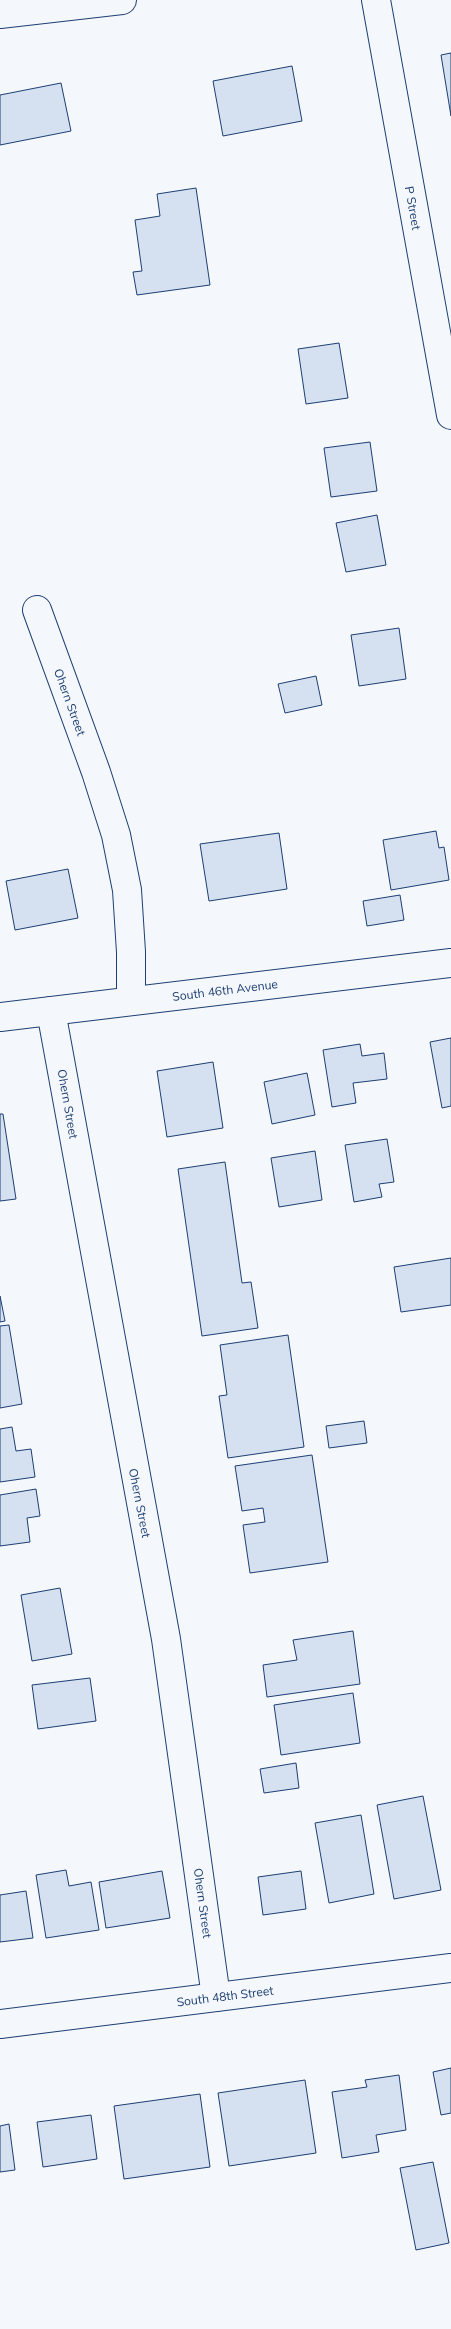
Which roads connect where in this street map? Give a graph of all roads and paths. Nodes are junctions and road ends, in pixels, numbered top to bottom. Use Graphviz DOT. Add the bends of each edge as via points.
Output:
graph roads {
  1 [pos="122,0"];
  2 [pos="376,0"];
  3 [pos="0,14"];
  4 [pos="451,415"];
  5 [pos="37,610"];
  6 [pos="451,963"];
  7 [pos="131,1001"];
  8 [pos="51,1011"];
  9 [pos="0,1017"];
  10 [pos="451,1968"];
  11 [pos="216,1997"];
  12 [pos="0,2024"];
  1 -- 3 [label="street"];
  2 -- 4 [label="street, P Street"];
  5 -- 7 [label="street, Ohern Street" via="116,835 127,890"];
  6 -- 7 [label="street, South 46th Avenue"];
  7 -- 8 [label="street, South 46th Avenue"];
  8 -- 9 [label="street, South 46th Avenue"];
  8 -- 11 [label="street, Ohern Street" via="166,1639"];
  10 -- 11 [label="street, South 48th Street"];
  11 -- 12 [label="street, South 48th Street"];
}
